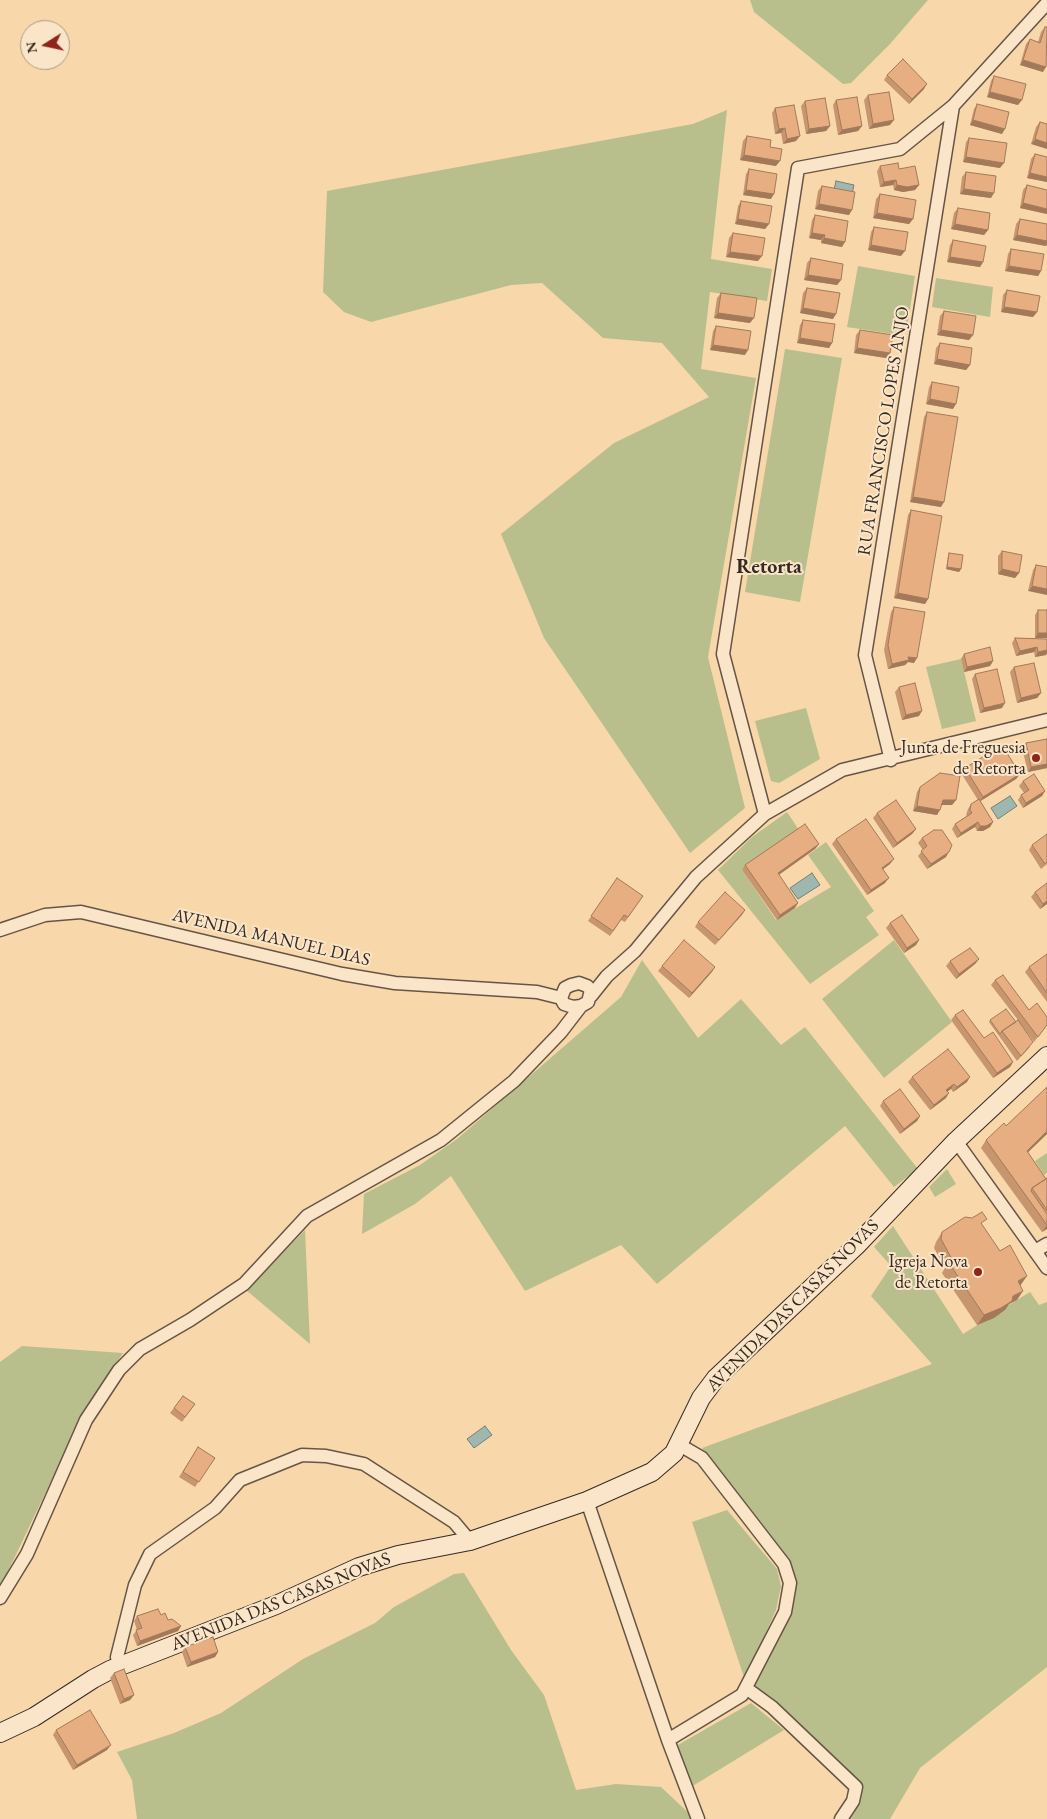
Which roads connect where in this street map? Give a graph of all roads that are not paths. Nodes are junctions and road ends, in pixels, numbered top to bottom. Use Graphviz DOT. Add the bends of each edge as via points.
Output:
graph roads {
  1 [pos="1047,3"];
  2 [pos="953,106"];
  3 [pos="1047,720"];
  4 [pos="891,760"];
  5 [pos="765,814"];
  6 [pos="0,930"];
  7 [pos="607,976"];
  8 [pos="575,984"];
  9 [pos="537,992"];
  10 [pos="591,996"];
  11 [pos="562,1001"];
  12 [pos="581,1006"];
  13 [pos="562,1032"];
  14 [pos="1044,1065"];
  15 [pos="956,1142"];
  16 [pos="1047,1244"];
  17 [pos="1035,1251"];
  18 [pos="1047,1268"];
  19 [pos="678,1444"];
  20 [pos="587,1501"];
  21 [pos="470,1541"];
  22 [pos="0,1598"];
  23 [pos="119,1667"];
  24 [pos="746,1688"];
  25 [pos="0,1734"];
  26 [pos="668,1740"];
  27 [pos="698,1819"];
  28 [pos="841,1819"];
  1 -- 2 [label="street"];
  2 -- 4 [label="street, RUA FRANCISCO LOPES ANJO" via="866,654"];
  2 -- 5 [label="street" via="900,149 798,168 723,654"];
  3 -- 4 [label="street, AVENIDA MANUEL DIAS"];
  4 -- 5 [label="street, AVENIDA MANUEL DIAS" via="842,770"];
  5 -- 7 [label="street, AVENIDA MANUEL DIAS" via="696,877 635,951"];
  6 -- 9 [label="street, AVENIDA MANUEL DIAS" via="45,915 81,912 342,974 395,983"];
  7 -- 8 [label="street, AVENIDA MANUEL DIAS"];
  7 -- 10 [label="street, AVENIDA MANUEL DIAS"];
  8 -- 9 [label="street, AVENIDA MANUEL DIAS"];
  8 -- 10 [label="street" via="587,986"];
  8 -- 11 [label="street" via="565,988"];
  9 -- 11 [label="street, AVENIDA MANUEL DIAS"];
  10 -- 12 [label="street, AVENIDA MANUEL DIAS"];
  11 -- 12 [label="street, AVENIDA MANUEL DIAS" via="573,1007"];
  11 -- 13 [label="street"];
  12 -- 13 [label="street"];
  13 -- 22 [label="street" via="514,1081 440,1140 307,1216 244,1284 140,1349 119,1370 86,1420 27,1554"];
  14 -- 15 [label="street, AVENIDA DAS CASAS NOVAS"];
  15 -- 17 [label="street"];
  15 -- 19 [label="street, AVENIDA DAS CASAS NOVAS" via="856,1246 716,1378 701,1398"];
  16 -- 17 [label="street"];
  17 -- 18 [label="street"];
  19 -- 20 [label="street, AVENIDA DAS CASAS NOVAS" via="665,1462 652,1472"];
  19 -- 24 [label="street" via="702,1458 784,1564 790,1583 785,1612"];
  20 -- 21 [label="street, AVENIDA DAS CASAS NOVAS"];
  20 -- 26 [label="street"];
  21 -- 23 [label="street, AVENIDA DAS CASAS NOVAS" via="359,1566 276,1606"];
  21 -- 23 [label="street" via="454,1522 364,1464 302,1455 240,1480 214,1508 150,1554 135,1584 117,1657"];
  23 -- 25 [label="street, AVENIDA DAS CASAS NOVAS"];
  24 -- 26 [label="street" via="742,1695"];
  24 -- 28 [label="street" via="772,1707 856,1787 853,1801"];
  26 -- 27 [label="street"];
}
